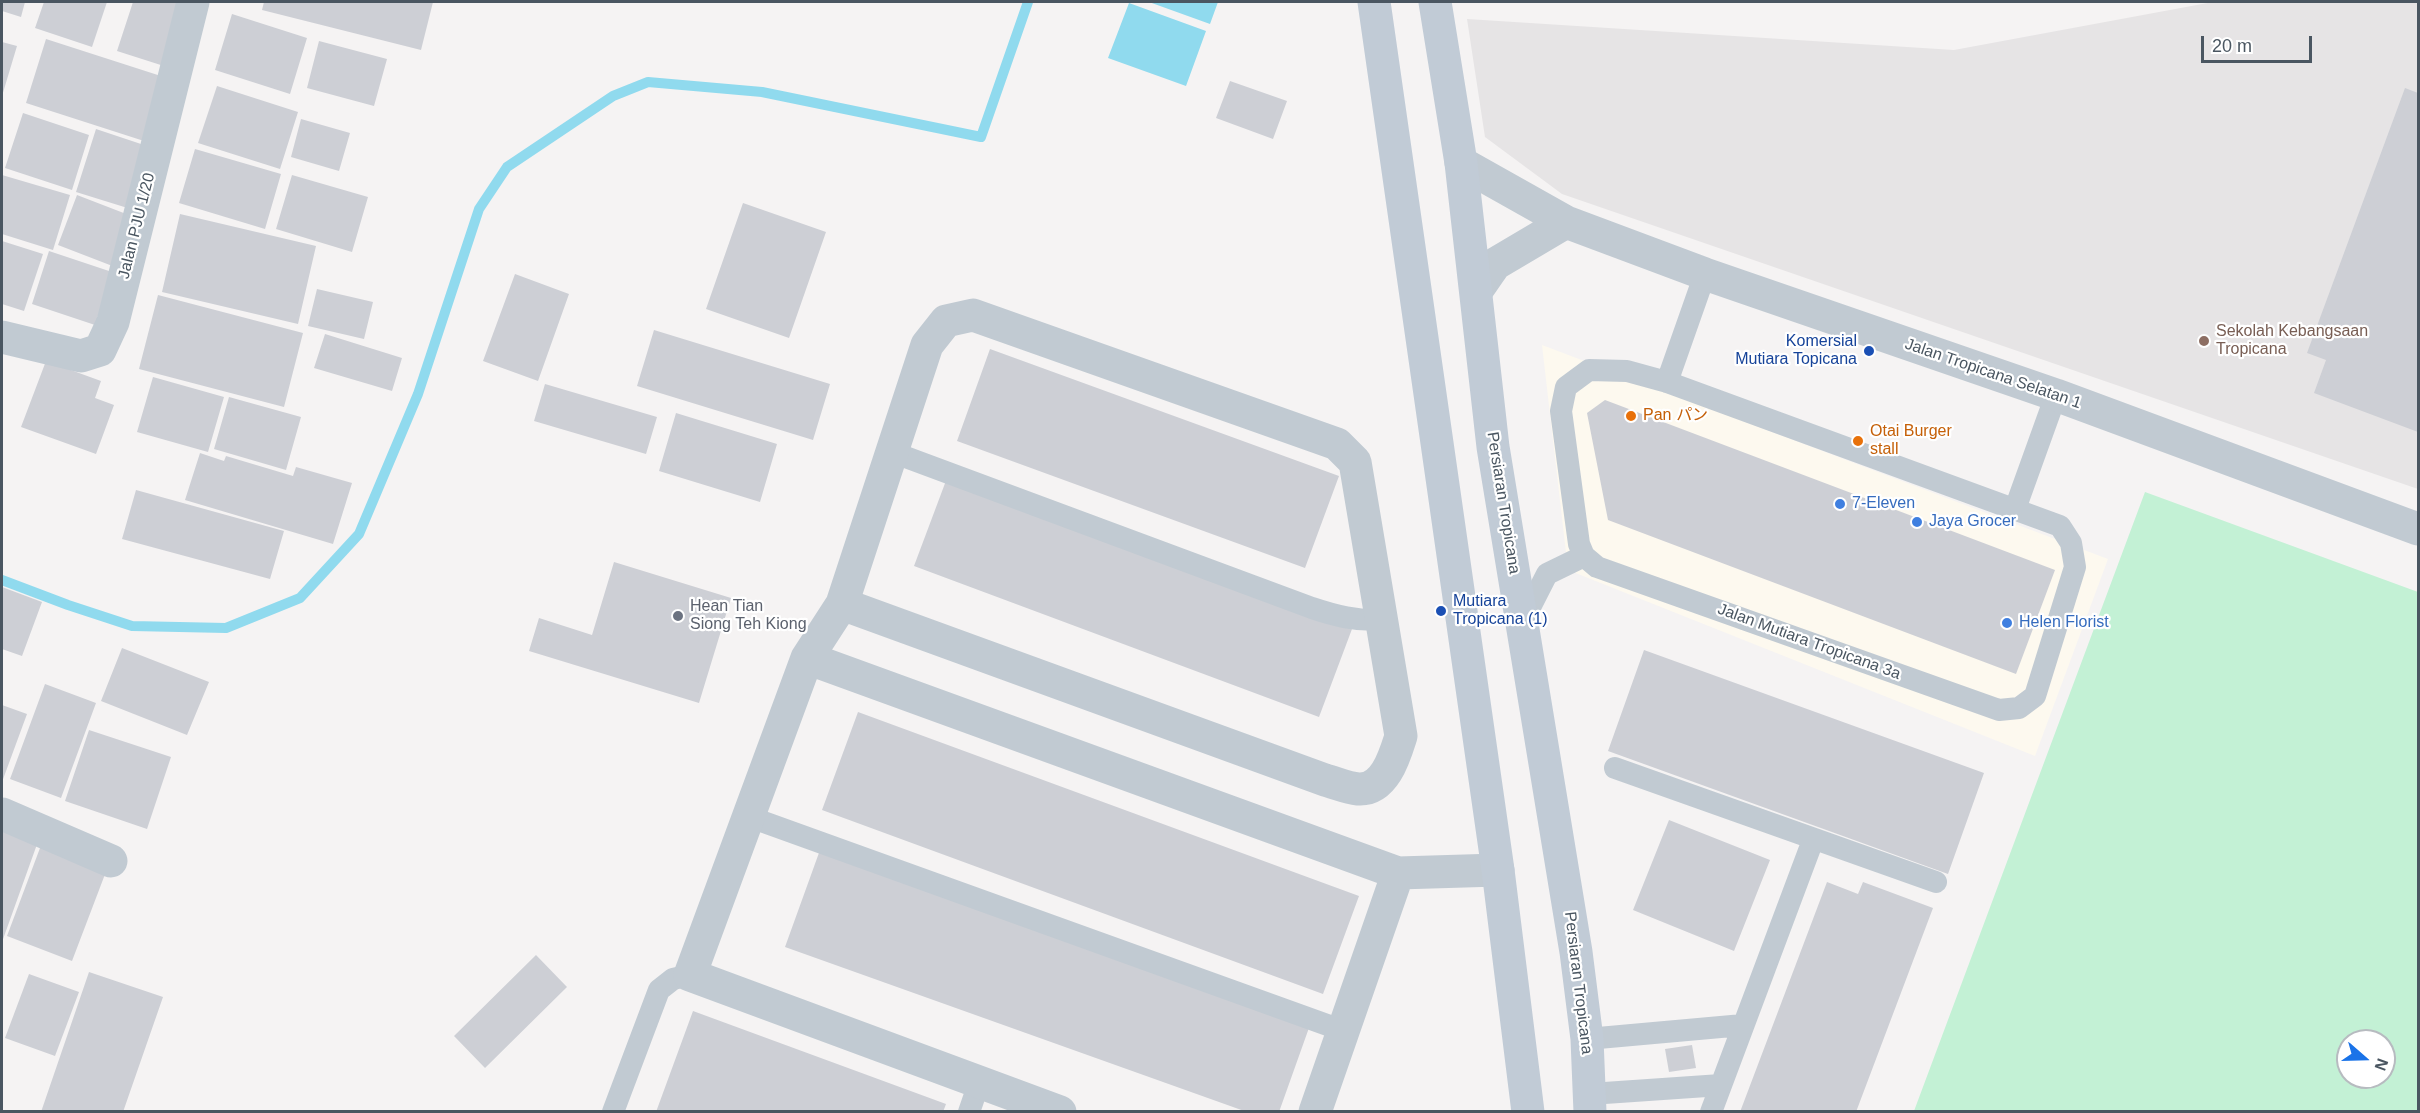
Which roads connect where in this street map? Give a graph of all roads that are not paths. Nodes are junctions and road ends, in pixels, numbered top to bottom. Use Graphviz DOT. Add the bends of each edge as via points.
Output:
graph roads {
  1 [pos="193,2"];
  2 [pos="1374,2"];
  3 [pos="1436,3"];
  4 [pos="1461,163"];
  5 [pos="1566,222"];
  6 [pos="1706,274"];
  7 [pos="1477,290"];
  8 [pos="2,337"];
  9 [pos="1667,382"];
  10 [pos="2056,395"];
  11 [pos="892,452"];
  12 [pos="2015,509"];
  13 [pos="2418,529"];
  14 [pos="1584,556"];
  15 [pos="842,604"];
  16 [pos="1382,620"];
  17 [pos="1522,623"];
  18 [pos="807,658"];
  19 [pos="1616,768"];
  20 [pos="2,814"];
  21 [pos="747,816"];
  22 [pos="1813,840"];
  23 [pos="111,861"];
  24 [pos="1498,870"];
  25 [pos="1398,873"];
  26 [pos="1936,882"];
  27 [pos="690,975"];
  28 [pos="1743,1025"];
  29 [pos="1344,1031"];
  30 [pos="1587,1039"];
  31 [pos="1721,1084"];
  32 [pos="974,1097"];
  33 [pos="1590,1103"];
  34 [pos="613,1112"];
  35 [pos="1060,1112"];
  36 [pos="1315,1112"];
  37 [pos="1528,1112"];
  38 [pos="1711,1112"];
  1 -- 8 [label="street, Jalan PJU 1/20" via="113,322 100,350 81,356"];
  2 -- 24 [label="main road"];
  3 -- 4 [label="main road, Persiaran Tropicana"];
  4 -- 5 [label="street, Jalan Tropicana Selatan 1"];
  4 -- 7 [label="main road, Persiaran Tropicana"];
  5 -- 6 [label="street, Jalan Tropicana Selatan 1"];
  5 -- 7 [label="street" via="1495,264"];
  6 -- 9 [label="lane"];
  6 -- 10 [label="street, Jalan Tropicana Selatan 1"];
  7 -- 17 [label="main road, Persiaran Tropicana" via="1493,447"];
  9 -- 12 [label="lane"];
  9 -- 14 [label="lane" via="1627,371 1589,370 1566,387 1561,411 1579,544"];
  10 -- 12 [label="lane"];
  10 -- 13 [label="street, Jalan Tropicana Selatan 1"];
  11 -- 15 [label="street"];
  11 -- 16 [label="lane" via="1321,611 1357,621"];
  11 -- 16 [label="street" via="927,345 946,321 973,315 1337,444 1355,462"];
  12 -- 14 [label="lane, Jalan Mutiara Tropicana 3a" via="2060,526 2072,543 2075,567 2035,696 2019,708 1999,710 1597,567"];
  14 -- 17 [label="lane" via="1547,574"];
  15 -- 16 [label="street" via="1325,780 1360,789 1379,781 1391,765 1401,736"];
  15 -- 18 [label="street"];
  17 -- 30 [label="main road, Persiaran Tropicana"];
  18 -- 21 [label="street"];
  18 -- 25 [label="street"];
  19 -- 22 [label="lane"];
  20 -- 23 [label="street"];
  21 -- 27 [label="street"];
  21 -- 29 [label="lane"];
  22 -- 26 [label="lane"];
  22 -- 28 [label="lane"];
  24 -- 25 [label="street"];
  24 -- 37 [label="main road"];
  25 -- 29 [label="street"];
  27 -- 32 [label="street"];
  27 -- 34 [label="lane" via="673,979 659,990"];
  28 -- 30 [label="lane"];
  28 -- 31 [label="lane"];
  29 -- 36 [label="street"];
  30 -- 33 [label="main road, Persiaran Tropicana"];
  31 -- 33 [label="lane"];
  31 -- 38 [label="lane"];
  32 -- 35 [label="street"];
}
